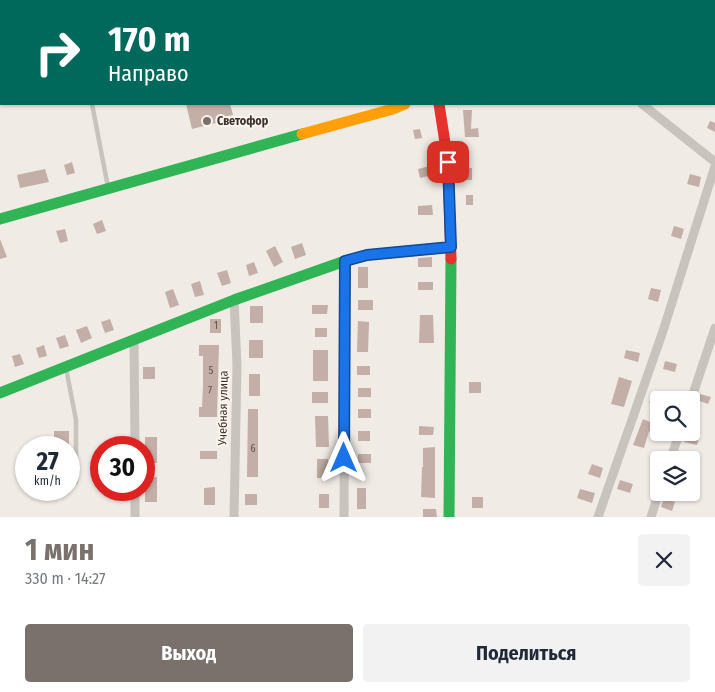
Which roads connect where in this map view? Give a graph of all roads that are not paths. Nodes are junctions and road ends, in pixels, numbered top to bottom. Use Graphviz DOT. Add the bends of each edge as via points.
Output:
graph roads {
  1 [pos="92,105"];
  2 [pos="402,105"];
  3 [pos="439,105"];
  4 [pos="643,105"];
  5 [pos="715,164"];
  6 [pos="108,189"];
  7 [pos="0,219"];
  8 [pos="451,247"];
  9 [pos="345,261"];
  10 [pos="234,300"];
  11 [pos="715,328"];
  12 [pos="134,340"];
  13 [pos="66,367"];
  14 [pos="693,391"];
  15 [pos="0,393"];
  16 [pos="76,436"];
  17 [pos="135,436"];
  18 [pos="135,501"];
  19 [pos="656,501"];
  20 [pos="135,517"];
  21 [pos="234,517"];
  22 [pos="344,517"];
  23 [pos="449,517"];
  24 [pos="598,517"];
  25 [pos="651,517"];
  1 -- 6 [label="lane"];
  2 -- 6 [label="street"];
  3 -- 8 [label="street" via="448,162"];
  4 -- 5 [label="street"];
  5 -- 24 [label="street" via="663,331"];
  6 -- 7 [label="street"];
  8 -- 9 [label="street" via="367,255"];
  8 -- 23 [label="street"];
  9 -- 10 [label="street"];
  9 -- 22 [label="street"];
  10 -- 12 [label="street"];
  10 -- 21 [label="street, Учебная улица" via="237,365"];
  11 -- 14 [label="street"];
  12 -- 13 [label="street"];
  12 -- 17 [label="street"];
  13 -- 15 [label="street"];
  13 -- 16 [label="lane"];
  18 -- 20 [label="street"];
  19 -- 25 [label="street"];
}
